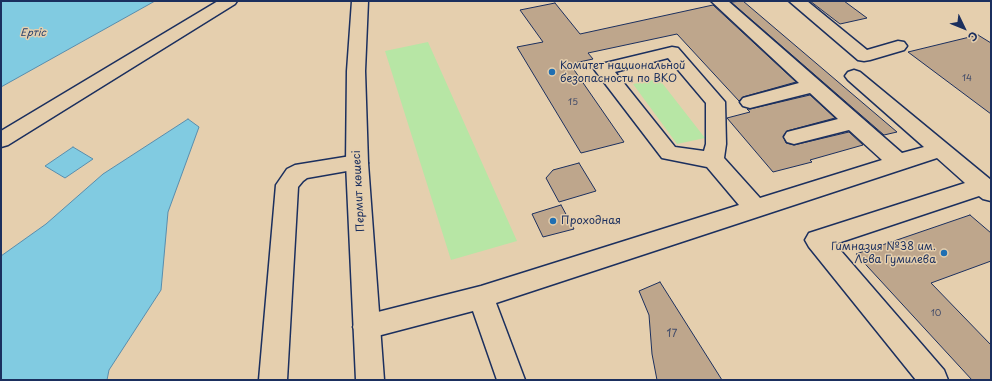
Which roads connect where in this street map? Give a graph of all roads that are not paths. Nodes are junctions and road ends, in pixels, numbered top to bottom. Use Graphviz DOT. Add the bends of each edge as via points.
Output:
graph roads {
  1 [pos="229,1"];
  2 [pos="360,1"];
  3 [pos="719,1"];
  4 [pos="797,1"];
  5 [pos="898,46"];
  6 [pos="854,76"];
  7 [pos="813,86"];
  8 [pos="750,102"];
  9 [pos="853,122"];
  10 [pos="794,137"];
  11 [pos="1,140"];
  12 [pos="940,149"];
  13 [pos="713,160"];
  14 [pos="357,163"];
  15 [pos="899,163"];
  16 [pos="987,189"];
  17 [pos="756,209"];
  18 [pos="481,297"];
  19 [pos="366,327"];
  20 [pos="273,380"];
  21 [pos="370,380"];
  22 [pos="511,380"];
  23 [pos="934,380"];
  1 -- 11 [label="main road"];
  2 -- 14 [label="main road, Пермит көшесі" via="356,71"];
  3 -- 7 [label="main road"];
  4 -- 5 [label="main road" via="864,56"];
  6 -- 12 [label="main road"];
  7 -- 8 [label="main road"];
  7 -- 9 [label="main road"];
  9 -- 10 [label="main road"];
  9 -- 15 [label="main road"];
  12 -- 15 [label="main road"];
  12 -- 16 [label="main road"];
  13 -- 13 [label="main road" via="669,153 603,69 672,52 715,102 716,144"];
  13 -- 17 [label="main road"];
  14 -- 19 [label="main road, Пермит көшесі"];
  14 -- 20 [label="main road" via="304,171 295,175 287,185"];
  15 -- 17 [label="main road"];
  16 -- 23 [label="main road" via="817,240"];
  17 -- 18 [label="main road"];
  18 -- 19 [label="main road"];
  18 -- 22 [label="main road"];
  19 -- 21 [label="main road, Пермит көшесі"];
}
